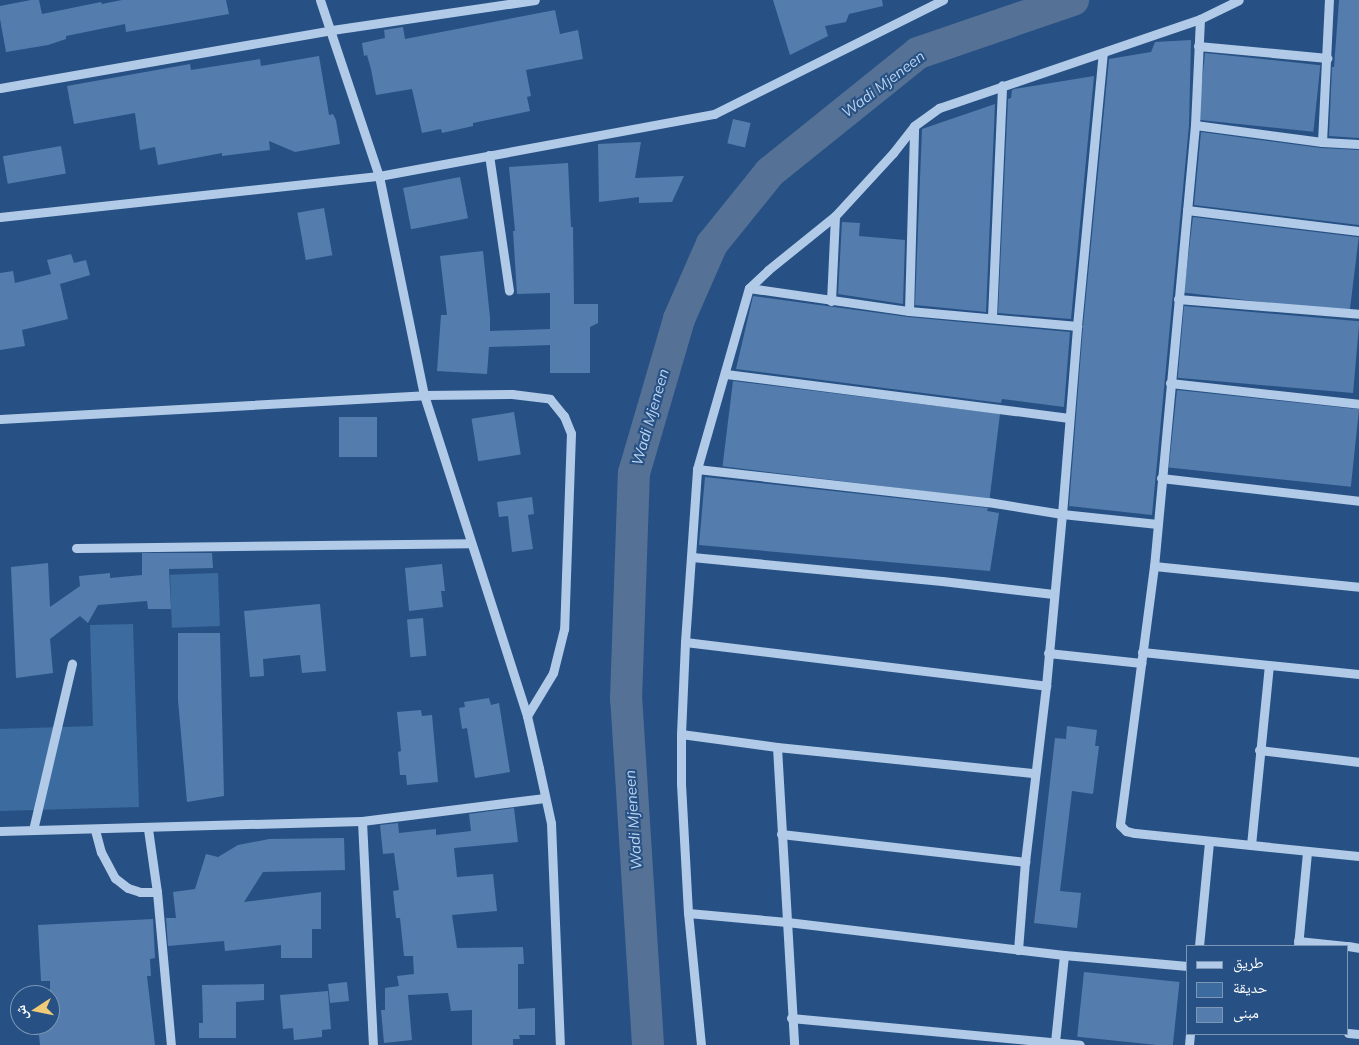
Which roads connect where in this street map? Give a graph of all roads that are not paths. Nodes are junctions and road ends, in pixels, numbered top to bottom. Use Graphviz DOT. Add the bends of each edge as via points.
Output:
graph roads {
  1 [pos="320,0"];
  2 [pos="535,0"];
  3 [pos="943,0"];
  4 [pos="1239,0"];
  5 [pos="1329,0"];
  6 [pos="512,2"];
  7 [pos="1200,20"];
  8 [pos="332,30"];
  9 [pos="1198,46"];
  10 [pos="1103,53"];
  11 [pos="1327,58"];
  12 [pos="1002,85"];
  13 [pos="0,88"];
  14 [pos="1195,125"];
  15 [pos="914,126"];
  16 [pos="1322,142"];
  17 [pos="1359,144"];
  18 [pos="489,155"];
  19 [pos="379,176"];
  20 [pos="1187,210"];
  21 [pos="835,216"];
  22 [pos="0,217"];
  23 [pos="1359,230"];
  24 [pos="750,288"];
  25 [pos="509,291"];
  26 [pos="1178,299"];
  27 [pos="831,301"];
  28 [pos="909,312"];
  29 [pos="1359,314"];
  30 [pos="992,317"];
  31 [pos="1076,326"];
  32 [pos="726,374"];
  33 [pos="1170,383"];
  34 [pos="424,395"];
  35 [pos="1359,404"];
  36 [pos="1069,418"];
  37 [pos="0,419"];
  38 [pos="697,469"];
  39 [pos="1162,478"];
  40 [pos="1359,501"];
  41 [pos="1062,514"];
  42 [pos="1157,524"];
  43 [pos="471,543"];
  44 [pos="76,548"];
  45 [pos="692,557"];
  46 [pos="1154,566"];
  47 [pos="1359,587"];
  48 [pos="1053,594"];
  49 [pos="685,642"];
  50 [pos="1142,652"];
  51 [pos="1048,653"];
  52 [pos="1141,663"];
  53 [pos="72,664"];
  54 [pos="1269,666"];
  55 [pos="1359,674"];
  56 [pos="1046,686"];
  57 [pos="527,716"];
  58 [pos="681,734"];
  59 [pos="777,747"];
  60 [pos="1259,750"];
  61 [pos="1359,762"];
  62 [pos="1035,773"];
  63 [pos="544,798"];
  64 [pos="362,821"];
  65 [pos="148,829"];
  66 [pos="33,830"];
  67 [pos="95,830"];
  68 [pos="0,831"];
  69 [pos="781,834"];
  70 [pos="1209,842"];
  71 [pos="1251,846"];
  72 [pos="1307,852"];
  73 [pos="1359,856"];
  74 [pos="1024,862"];
  75 [pos="157,892"];
  76 [pos="688,913"];
  77 [pos="787,922"];
  78 [pos="1298,944"];
  79 [pos="1200,945"];
  80 [pos="1322,945"];
  81 [pos="1018,950"];
  82 [pos="1064,955"];
  83 [pos="1186,966"];
  84 [pos="791,1018"];
  85 [pos="1055,1042"];
  86 [pos="171,1045"];
  87 [pos="373,1045"];
  88 [pos="560,1045"];
  89 [pos="701,1045"];
  90 [pos="794,1045"];
  91 [pos="1080,1045"];
  1 -- 8 [label="street"];
  2 -- 6 [label="street"];
  3 -- 18 [label="street" via="714,114"];
  4 -- 7 [label="street"];
  5 -- 11 [label="street"];
  6 -- 8 [label="street"];
  7 -- 9 [label="street"];
  7 -- 10 [label="street"];
  8 -- 13 [label="street"];
  8 -- 19 [label="street"];
  9 -- 11 [label="street"];
  9 -- 14 [label="street"];
  10 -- 12 [label="street"];
  10 -- 31 [label="street"];
  11 -- 16 [label="street"];
  12 -- 15 [label="street" via="938,108"];
  12 -- 30 [label="street"];
  14 -- 16 [label="street"];
  14 -- 20 [label="street"];
  15 -- 21 [label="street" via="893,154"];
  15 -- 28 [label="street"];
  16 -- 17 [label="street"];
  18 -- 19 [label="street"];
  18 -- 25 [label="street"];
  19 -- 22 [label="street"];
  19 -- 34 [label="street"];
  20 -- 23 [label="street"];
  20 -- 26 [label="street"];
  21 -- 24 [label="street"];
  21 -- 27 [label="street"];
  24 -- 27 [label="street"];
  24 -- 32 [label="street"];
  26 -- 29 [label="street"];
  26 -- 33 [label="street"];
  27 -- 28 [label="street"];
  28 -- 30 [label="street"];
  30 -- 31 [label="street"];
  31 -- 36 [label="street"];
  32 -- 36 [label="street"];
  32 -- 38 [label="street"];
  33 -- 35 [label="street"];
  33 -- 39 [label="street"];
  34 -- 37 [label="street"];
  34 -- 43 [label="street"];
  34 -- 57 [label="street" via="512,394 550,399 564,416 571,433 564,629 553,673"];
  36 -- 41 [label="street"];
  38 -- 41 [label="street" via="988,502"];
  38 -- 45 [label="street"];
  39 -- 40 [label="street"];
  39 -- 42 [label="street"];
  41 -- 42 [label="street"];
  41 -- 48 [label="street"];
  42 -- 46 [label="street"];
  43 -- 44 [label="street"];
  43 -- 57 [label="street"];
  45 -- 48 [label="street"];
  45 -- 49 [label="street"];
  46 -- 47 [label="street"];
  46 -- 50 [label="street"];
  48 -- 51 [label="street"];
  49 -- 56 [label="street"];
  49 -- 58 [label="street"];
  50 -- 52 [label="street"];
  50 -- 54 [label="street"];
  51 -- 52 [label="street"];
  51 -- 56 [label="street"];
  52 -- 70 [label="street" via="1120,825 1135,833"];
  53 -- 66 [label="street"];
  54 -- 55 [label="street"];
  54 -- 60 [label="street"];
  56 -- 62 [label="street"];
  57 -- 63 [label="street"];
  58 -- 59 [label="street"];
  58 -- 76 [label="street"];
  59 -- 62 [label="street"];
  59 -- 69 [label="street"];
  60 -- 61 [label="street"];
  60 -- 71 [label="street"];
  62 -- 74 [label="street"];
  63 -- 64 [label="street"];
  63 -- 88 [label="street" via="551,823"];
  64 -- 65 [label="street"];
  64 -- 87 [label="street"];
  65 -- 67 [label="street"];
  65 -- 75 [label="street"];
  66 -- 67 [label="street"];
  66 -- 68 [label="street"];
  67 -- 75 [label="street" via="101,852 115,878 140,892"];
  69 -- 74 [label="street"];
  69 -- 77 [label="street"];
  70 -- 71 [label="street"];
  70 -- 79 [label="street"];
  71 -- 72 [label="street"];
  72 -- 73 [label="street"];
  72 -- 78 [label="street"];
  74 -- 81 [label="street"];
  75 -- 86 [label="street"];
  76 -- 77 [label="street"];
  76 -- 89 [label="street"];
  77 -- 81 [label="street"];
  77 -- 84 [label="street"];
  78 -- 80 [label="street"];
  81 -- 82 [label="street"];
  82 -- 83 [label="street"];
  82 -- 85 [label="street"];
  84 -- 85 [label="street"];
  84 -- 90 [label="street"];
  85 -- 91 [label="street"];
}
